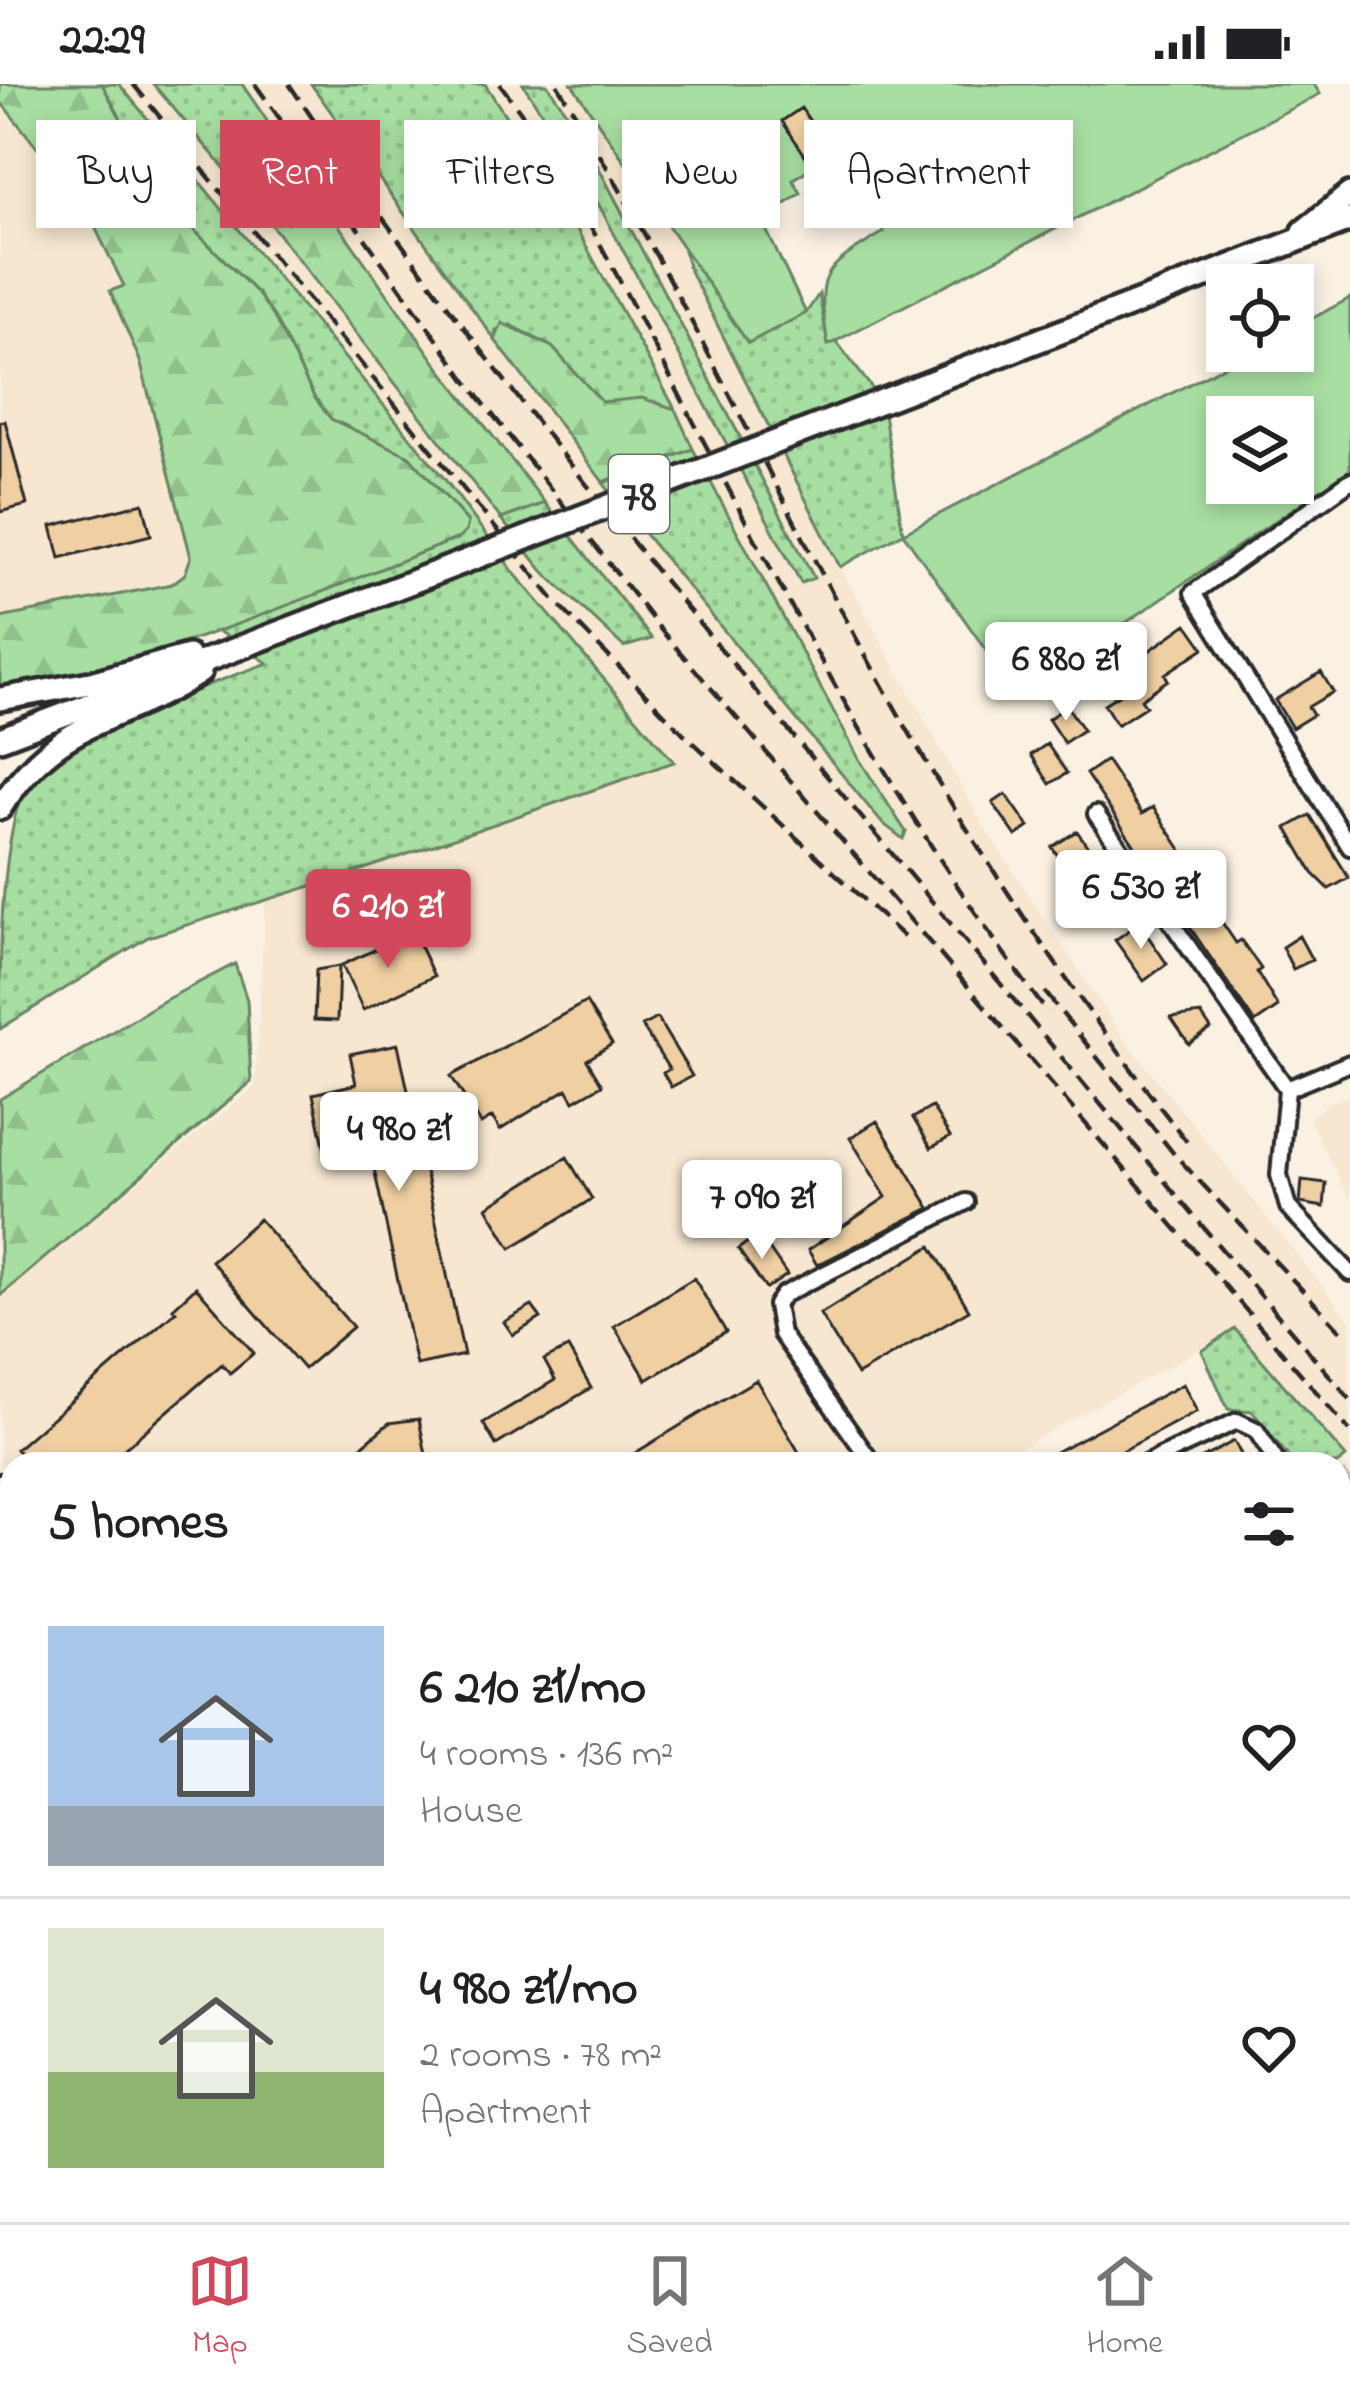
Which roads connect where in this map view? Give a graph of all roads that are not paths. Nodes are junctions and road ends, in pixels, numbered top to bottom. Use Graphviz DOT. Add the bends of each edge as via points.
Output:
graph roads {
  1 [pos="1350,194"];
  2 [pos="1350,220"];
  3 [pos="1288,244"];
  4 [pos="1350,481"];
  5 [pos="236,649"];
  6 [pos="0,698"];
  7 [pos="0,740"];
  8 [pos="0,808"];
  9 [pos="1096,814"];
  10 [pos="1350,847"];
  11 [pos="1350,1063"];
  12 [pos="1287,1089"];
  13 [pos="966,1202"];
  14 [pos="1350,1273"];
  15 [pos="865,1452"];
  16 [pos="1171,1452"];
  17 [pos="1270,1452"];
  1 -- 3 [label="main road"];
  2 -- 3 [label="main road, 78"];
  3 -- 5 [label="main road, 78, bridge"];
  4 -- 10 [label="street" via="1192,593"];
  5 -- 6 [label="main road"];
  5 -- 7 [label="main road, 78"];
  5 -- 8 [label="main road" via="178,687 52,746"];
  9 -- 12 [label="street"];
  11 -- 12 [label="street"];
  12 -- 14 [label="street" via="1279,1175 1288,1207"];
  13 -- 15 [label="street" via="776,1305 782,1334"];
  16 -- 17 [label="street" via="1237,1421 1256,1430"];
}
